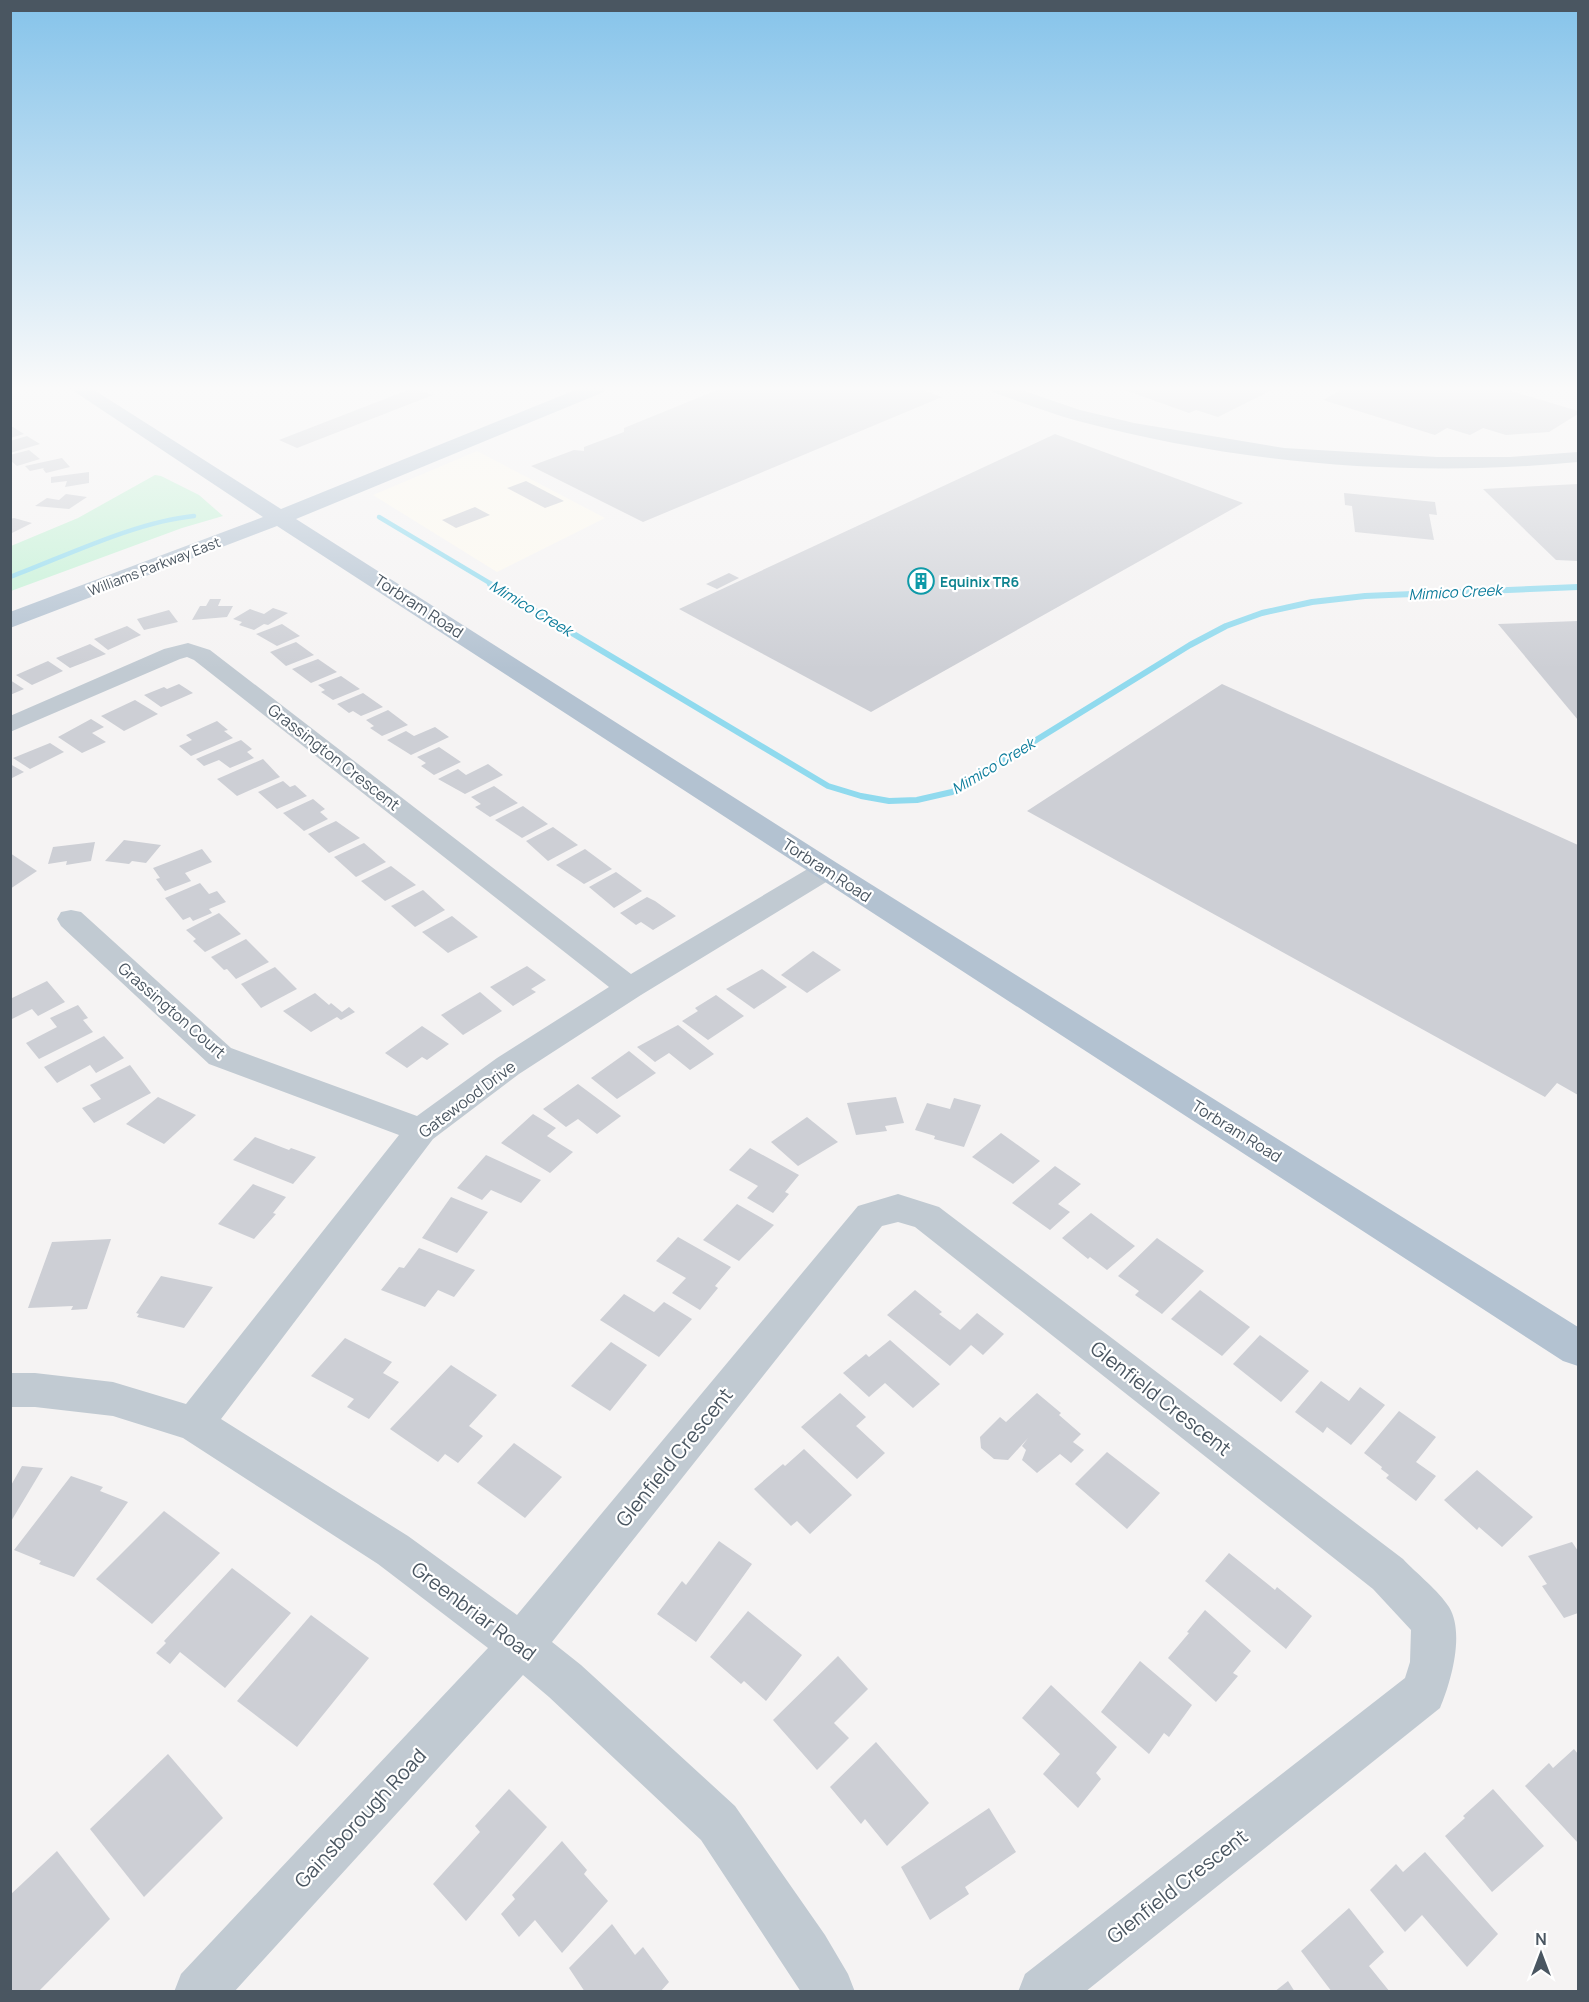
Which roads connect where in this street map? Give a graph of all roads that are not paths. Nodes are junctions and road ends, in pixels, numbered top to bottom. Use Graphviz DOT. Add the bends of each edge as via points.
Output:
graph roads {
  1 [pos="225,481"];
  2 [pos="345,481"];
  3 [pos="369,481"];
  4 [pos="363,484"];
  5 [pos="273,512"];
  6 [pos="326,531"];
  7 [pos="10,604"];
  8 [pos="10,621"];
  9 [pos="10,725"];
  10 [pos="826,870"];
  11 [pos="71,919"];
  12 [pos="630,988"];
  13 [pos="421,1130"];
  14 [pos="1578,1348"];
  15 [pos="10,1390"];
  16 [pos="194,1424"];
  17 [pos="521,1645"];
  18 [pos="199,1992"];
  19 [pos="830,1992"];
  20 [pos="1043,1992"];
  1 -- 5 [label="main road, Torbram Road"];
  2 -- 5 [label="main road, Williams Parkway East"];
  3 -- 4 [label="main road, Williams Parkway East"];
  4 -- 5 [label="main road, Williams Parkway East"];
  4 -- 6 [label="main road" via="330,506"];
  5 -- 6 [label="main road, Torbram Road"];
  5 -- 7 [label="main road, Williams Parkway East"];
  5 -- 8 [label="main road, Williams Parkway East"];
  6 -- 10 [label="main road, Torbram Road"];
  9 -- 12 [label="street, Grassington Crescent" via="172,654 188,650 202,655"];
  10 -- 12 [label="street, Gatewood Drive"];
  10 -- 14 [label="main road, Torbram Road"];
  11 -- 13 [label="street, Grassington Court" via="220,1056"];
  12 -- 13 [label="street, Gatewood Drive" via="508,1066"];
  13 -- 16 [label="street, Gatewood Drive"];
  15 -- 16 [label="street, Greenbriar Road" via="113,1399"];
  16 -- 17 [label="street, Greenbriar Road" via="393,1550"];
  17 -- 18 [label="street, Gainsborough Road"];
  17 -- 19 [label="street, Greenbriar Road" via="718,1823"];
  17 -- 20 [label="street, Glenfield Crescent" via="870,1216 898,1208 927,1217 1388,1574 1433,1622 1432,1662 1424,1692"];
}
